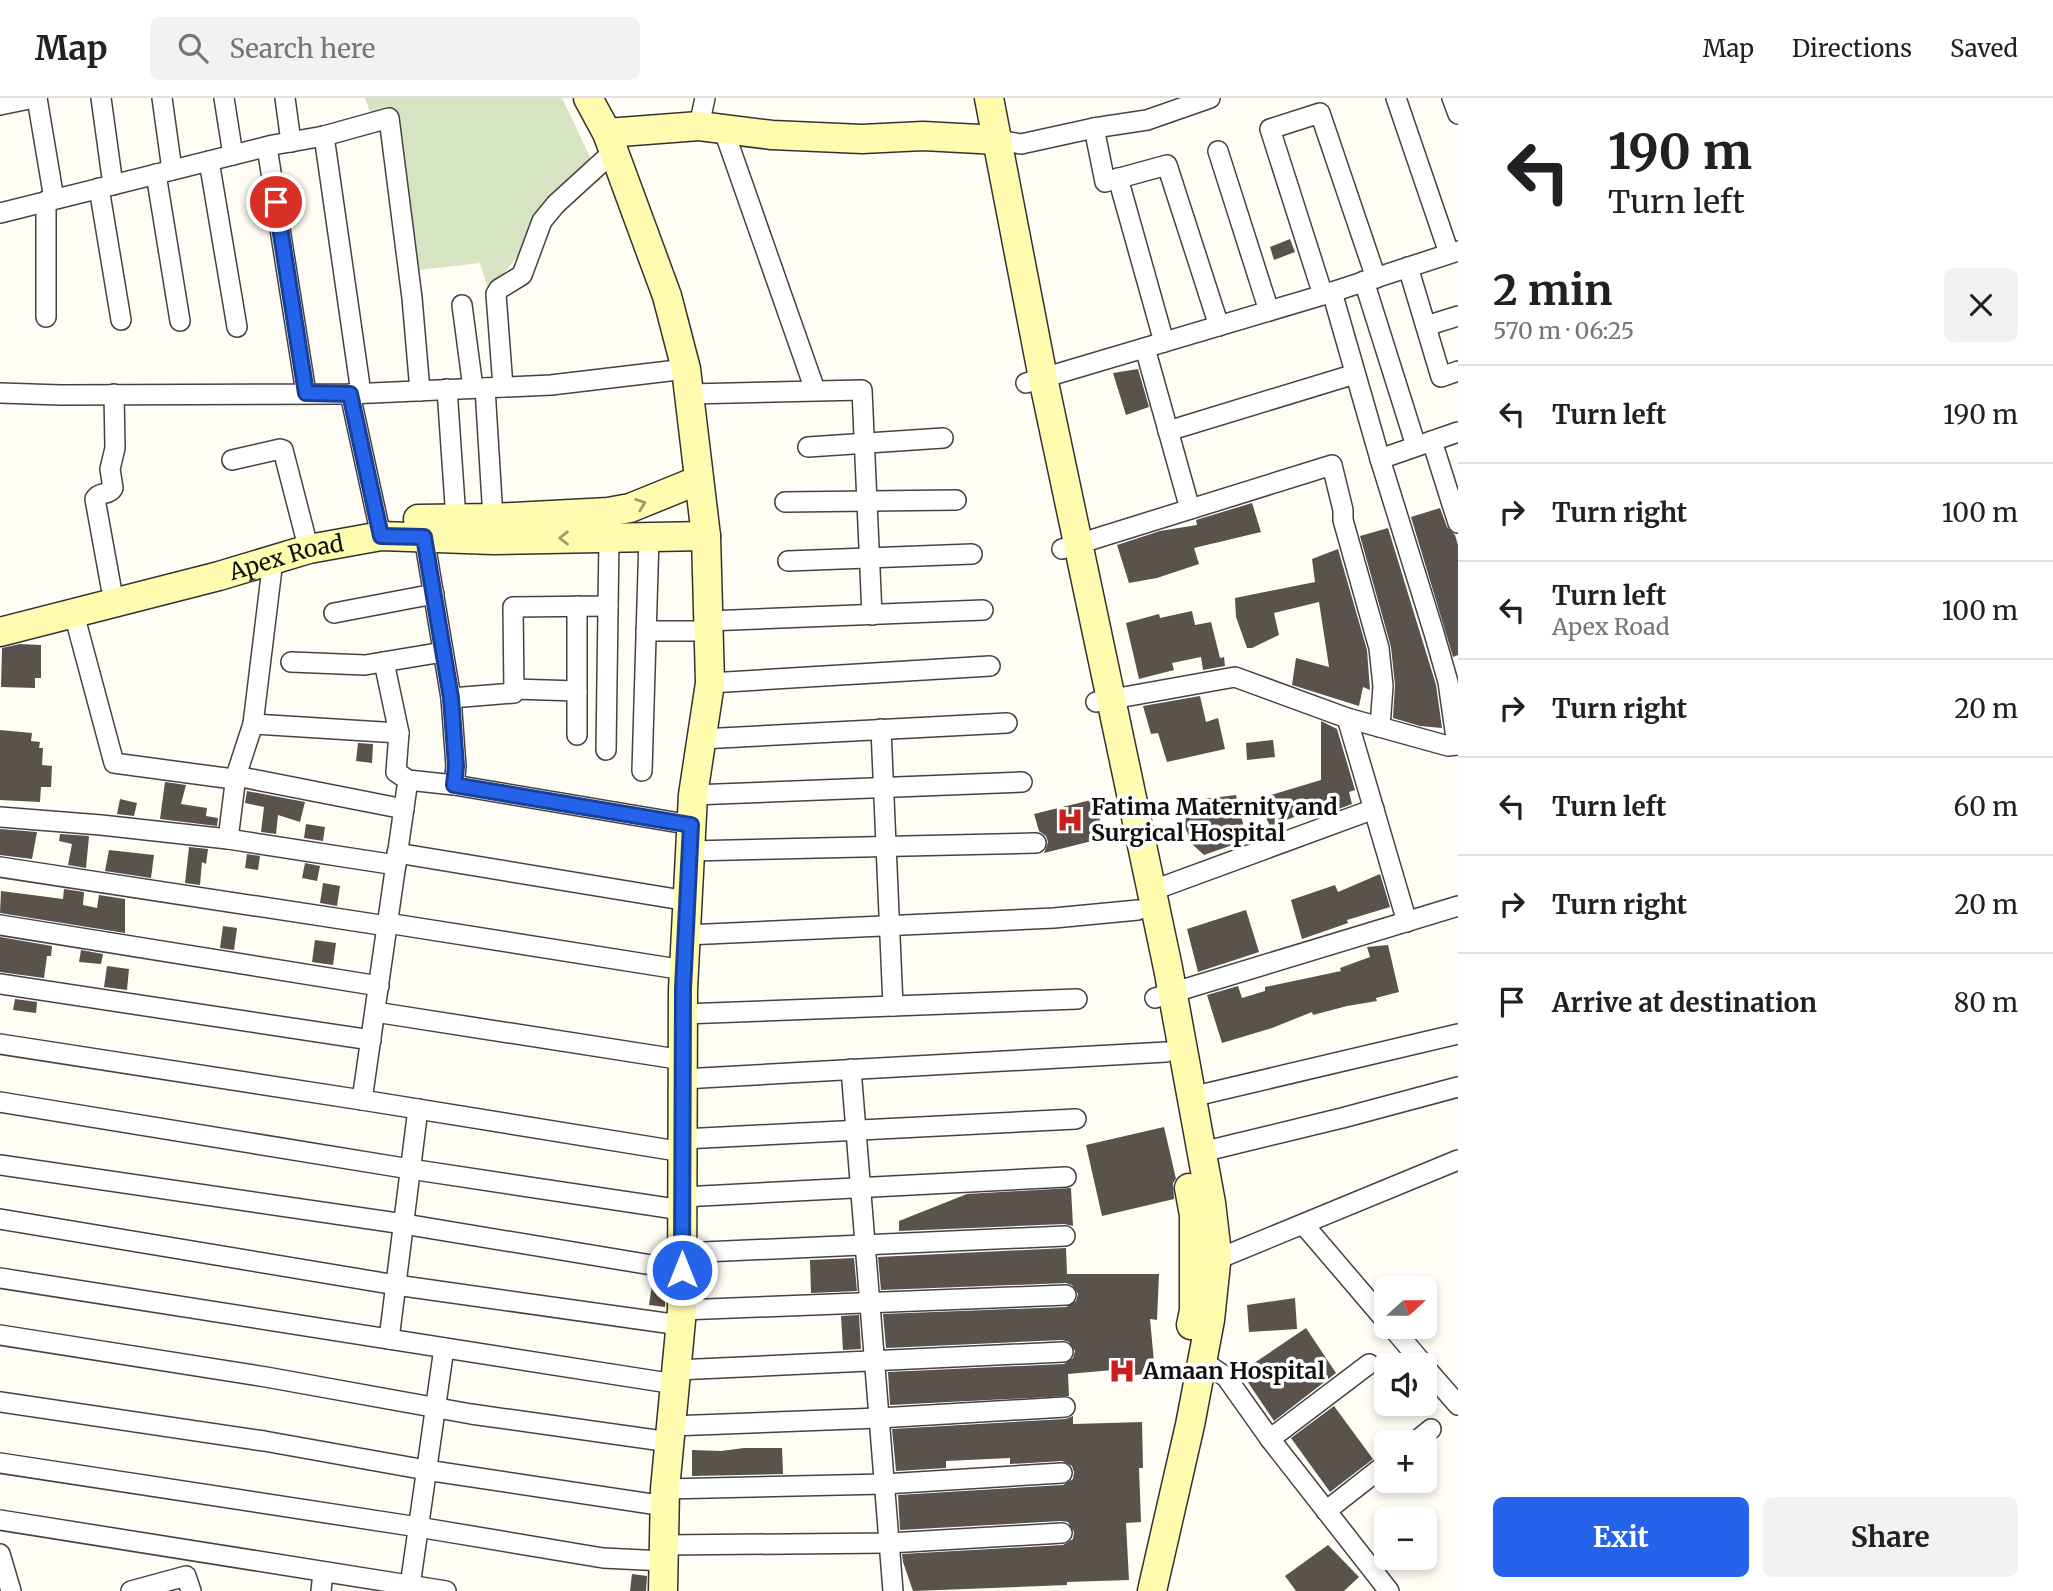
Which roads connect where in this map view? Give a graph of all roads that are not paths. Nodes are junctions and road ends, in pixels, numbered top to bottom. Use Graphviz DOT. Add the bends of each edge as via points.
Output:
graph roads {
  1 [pos="35,98"];
  2 [pos="101,98"];
  3 [pos="162,98"];
  4 [pos="224,98"];
  5 [pos="285,98"];
  6 [pos="587,98"];
  7 [pos="705,98"];
  8 [pos="1210,98"];
  9 [pos="1395,98"];
  10 [pos="1452,98"];
  11 [pos="0,105"];
  12 [pos="1458,114"];
  13 [pos="989,123"];
  14 [pos="711,127"];
  15 [pos="1094,128"];
  16 [pos="324,136"];
  17 [pos="291,142"];
  18 [pos="610,142"];
  19 [pos="267,147"];
  20 [pos="1218,150"];
  21 [pos="233,155"];
  22 [pos="209,161"];
  23 [pos="164,172"];
  24 [pos="1118,178"];
  25 [pos="106,187"];
  26 [pos="50,200"];
  27 [pos="0,213"];
  28 [pos="1454,252"];
  29 [pos="1408,267"];
  30 [pos="1370,279"];
  31 [pos="1327,293"];
  32 [pos="462,305"];
  33 [pos="1269,311"];
  34 [pos="1458,316"];
  35 [pos="46,317"];
  36 [pos="121,320"];
  37 [pos="180,321"];
  38 [pos="1219,326"];
  39 [pos="1426,326"];
  40 [pos="237,327"];
  41 [pos="1155,345"];
  42 [pos="1458,371"];
  43 [pos="1355,374"];
  44 [pos="1035,381"];
  45 [pos="687,382"];
  46 [pos="487,388"];
  47 [pos="447,390"];
  48 [pos="815,390"];
  49 [pos="420,391"];
  50 [pos="0,393"];
  51 [pos="306,393"];
  52 [pos="356,393"];
  53 [pos="114,394"];
  54 [pos="1168,431"];
  55 [pos="1458,432"];
  56 [pos="943,438"];
  57 [pos="864,443"];
  58 [pos="1424,444"];
  59 [pos="808,447"];
  60 [pos="1380,459"];
  61 [pos="232,460"];
  62 [pos="699,480"];
  63 [pos="956,500"];
  64 [pos="867,501"];
  65 [pos="785,502"];
  66 [pos="1190,509"];
  67 [pos="456,519"];
  68 [pos="493,519"];
  69 [pos="1458,523"];
  70 [pos="379,528"];
  71 [pos="305,535"];
  72 [pos="706,536"];
  73 [pos="424,537"];
  74 [pos="649,537"];
  75 [pos="609,538"];
  76 [pos="1070,546"];
  77 [pos="972,554"];
  78 [pos="870,558"];
  79 [pos="273,560"];
  80 [pos="788,561"];
  81 [pos="111,587"];
  82 [pos="434,594"];
  83 [pos="577,606"];
  84 [pos="608,606"];
  85 [pos="983,610"];
  86 [pos="334,613"];
  87 [pos="0,614"];
  88 [pos="74,614"];
  89 [pos="872,615"];
  90 [pos="708,626"];
  91 [pos="646,631"];
  92 [pos="0,632"];
  93 [pos="443,652"];
  94 [pos="384,662"];
  95 [pos="291,663"];
  96 [pos="990,666"];
  97 [pos="1451,667"];
  98 [pos="710,683"];
  99 [pos="514,689"];
  100 [pos="577,691"];
  101 [pos="451,698"];
  102 [pos="1104,700"];
  103 [pos="1347,718"];
  104 [pos="1007,723"];
  105 [pos="253,724"];
  106 [pos="1380,727"];
  107 [pos="881,729"];
  108 [pos="399,733"];
  109 [pos="577,735"];
  110 [pos="701,739"];
  111 [pos="1458,745"];
  112 [pos="607,750"];
  113 [pos="642,771"];
  114 [pos="236,776"];
  115 [pos="408,780"];
  116 [pos="1021,782"];
  117 [pos="454,785"];
  118 [pos="883,788"];
  119 [pos="693,795"];
  120 [pos="404,809"];
  121 [pos="1374,809"];
  122 [pos="0,817"];
  123 [pos="691,838"];
  124 [pos="228,839"];
  125 [pos="1036,843"];
  126 [pos="886,847"];
  127 [pos="397,859"];
  128 [pos="0,867"];
  129 [pos="1145,900"];
  130 [pos="688,901"];
  131 [pos="1458,906"];
  132 [pos="1407,922"];
  133 [pos="0,925"];
  134 [pos="387,925"];
  135 [pos="889,926"];
  136 [pos="686,935"];
  137 [pos="684,970"];
  138 [pos="0,984"];
  139 [pos="379,986"];
  140 [pos="1164,995"];
  141 [pos="1077,999"];
  142 [pos="893,1006"];
  143 [pos="375,1012"];
  144 [pos="683,1014"];
  145 [pos="1458,1034"];
  146 [pos="371,1040"];
  147 [pos="0,1044"];
  148 [pos="1166,1052"];
  149 [pos="851,1069"];
  150 [pos="683,1070"];
  151 [pos="1458,1087"];
  152 [pos="1191,1097"];
  153 [pos="362,1100"];
  154 [pos="0,1102"];
  155 [pos="418,1109"];
  156 [pos="1076,1119"];
  157 [pos="856,1130"];
  158 [pos="683,1146"];
  159 [pos="1202,1152"];
  160 [pos="1458,1160"];
  161 [pos="0,1165"];
  162 [pos="410,1169"];
  163 [pos="1066,1177"];
  164 [pos="861,1188"];
  165 [pos="682,1203"];
  166 [pos="0,1219"];
  167 [pos="404,1224"];
  168 [pos="1304,1225"];
  169 [pos="1065,1236"];
  170 [pos="865,1246"];
  171 [pos="682,1261"];
  172 [pos="1205,1264"];
  173 [pos="0,1278"];
  174 [pos="396,1285"];
  175 [pos="1066,1295"];
  176 [pos="870,1303"];
  177 [pos="1374,1307"];
  178 [pos="681,1317"];
  179 [pos="0,1335"];
  180 [pos="390,1339"];
  181 [pos="1402,1339"];
  182 [pos="444,1348"];
  183 [pos="1063,1352"];
  184 [pos="1414,1353"];
  185 [pos="874,1360"];
  186 [pos="1202,1361"];
  187 [pos="1369,1364"];
  188 [pos="1437,1376"];
  189 [pos="676,1377"];
  190 [pos="1451,1387"];
  191 [pos="0,1402"];
  192 [pos="1458,1405"];
  193 [pos="1065,1407"];
  194 [pos="435,1408"];
  195 [pos="879,1418"];
  196 [pos="670,1434"];
  197 [pos="1270,1439"];
  198 [pos="0,1462"];
  199 [pos="426,1470"];
  200 [pos="1062,1473"];
  201 [pos="1374,1473"];
  202 [pos="884,1484"];
  203 [pos="665,1497"];
  204 [pos="1326,1511"];
  205 [pos="0,1520"];
  206 [pos="418,1527"];
  207 [pos="1062,1533"];
  208 [pos="889,1543"];
  209 [pos="664,1553"];
  210 [pos="0,1554"];
  211 [pos="322,1582"];
  212 [pos="379,1586"];
  213 [pos="410,1586"];
  214 [pos="440,1590"];
  215 [pos="10,1591"];
  216 [pos="131,1591"];
  217 [pos="191,1591"];
  218 [pos="663,1591"];
  219 [pos="893,1591"];
  220 [pos="1132,1591"];
  221 [pos="1152,1591"];
  222 [pos="1389,1591"];
  1 -- 11 [label="street"];
  1 -- 26 [label="street"];
  2 -- 25 [label="street"];
  3 -- 23 [label="street"];
  4 -- 21 [label="street"];
  5 -- 17 [label="street"];
  6 -- 18 [label="street"];
  7 -- 14 [label="street"];
  8 -- 15 [label="street" via="1147,120"];
  9 -- 28 [label="street"];
  10 -- 12 [label="street"];
  13 -- 14 [label="street" via="923,136 862,139"];
  13 -- 15 [label="street" via="1021,144"];
  13 -- 44 [label="street"];
  14 -- 18 [label="street"];
  14 -- 48 [label="street"];
  15 -- 24 [label="street" via="1105,182"];
  16 -- 17 [label="street"];
  16 -- 49 [label="street" via="389,118"];
  16 -- 52 [label="street"];
  17 -- 19 [label="street"];
  18 -- 45 [label="street" via="667,296"];
  18 -- 46 [label="street" via="542,221 522,275 496,294"];
  19 -- 21 [label="street"];
  19 -- 51 [label="street"];
  20 -- 33 [label="street"];
  21 -- 22 [label="street"];
  22 -- 23 [label="street"];
  22 -- 40 [label="street"];
  23 -- 25 [label="street"];
  23 -- 37 [label="street"];
  24 -- 38 [label="street" via="1167,165"];
  24 -- 41 [label="street"];
  25 -- 26 [label="street"];
  25 -- 36 [label="street"];
  26 -- 27 [label="street"];
  26 -- 35 [label="street"];
  28 -- 29 [label="street"];
  29 -- 30 [label="street"];
  29 -- 39 [label="street"];
  30 -- 31 [label="street"];
  30 -- 31 [label="street" via="1320,113 1270,129"];
  30 -- 58 [label="street"];
  31 -- 33 [label="street"];
  31 -- 43 [label="street"];
  32 -- 46 [label="street"];
  33 -- 38 [label="street"];
  34 -- 39 [label="street"];
  38 -- 41 [label="street"];
  39 -- 42 [label="street" via="1441,377"];
  41 -- 44 [label="street"];
  41 -- 54 [label="street"];
  43 -- 54 [label="street"];
  43 -- 60 [label="street"];
  44 -- 76 [label="street"];
  45 -- 46 [label="street"];
  45 -- 48 [label="street"];
  45 -- 62 [label="street"];
  46 -- 47 [label="street"];
  46 -- 68 [label="street"];
  47 -- 49 [label="street"];
  47 -- 67 [label="street"];
  48 -- 57 [label="street" via="862,390"];
  49 -- 52 [label="street"];
  50 -- 53 [label="street"];
  51 -- 52 [label="street"];
  51 -- 53 [label="street"];
  52 -- 70 [label="street"];
  53 -- 81 [label="street" via="116,448 110,469 114,488 94,499"];
  54 -- 66 [label="street"];
  55 -- 58 [label="street"];
  56 -- 57 [label="street"];
  57 -- 59 [label="street"];
  57 -- 64 [label="street"];
  58 -- 60 [label="street"];
  58 -- 69 [label="street"];
  60 -- 97 [label="street"];
  61 -- 71 [label="street" via="283,450"];
  68 -- 62 [label="street, Apex Road, one-way" via="619,510"];
  62 -- 72 [label="street"];
  63 -- 64 [label="street"];
  64 -- 65 [label="street"];
  64 -- 78 [label="street"];
  66 -- 76 [label="street"];
  66 -- 106 [label="street" via="1332,465 1379,648 1383,686"];
  67 -- 68 [label="street, Apex Road"];
  67 -- 70 [label="street, Apex Road"];
  70 -- 71 [label="street, Apex Road"];
  70 -- 73 [label="street, Apex Road"];
  70 -- 79 [label="street, Apex Road"];
  71 -- 81 [label="street, Apex Road"];
  72 -- 74 [label="street, Apex Road"];
  72 -- 90 [label="street"];
  75 -- 73 [label="street, Apex Road, one-way"];
  73 -- 82 [label="street"];
  74 -- 75 [label="street, Apex Road"];
  74 -- 91 [label="street"];
  75 -- 84 [label="street"];
  76 -- 102 [label="street"];
  77 -- 78 [label="street"];
  78 -- 80 [label="street"];
  78 -- 89 [label="street"];
  79 -- 88 [label="street, Apex Road"];
  79 -- 105 [label="street"];
  81 -- 87 [label="street, Apex Road"];
  82 -- 86 [label="street"];
  82 -- 93 [label="street"];
  83 -- 84 [label="street"];
  83 -- 99 [label="street" via="513,607"];
  83 -- 100 [label="street"];
  84 -- 112 [label="street"];
  85 -- 89 [label="street"];
  88 -- 92 [label="street, Apex Road"];
  88 -- 114 [label="street" via="114,763"];
  89 -- 90 [label="street"];
  90 -- 91 [label="street"];
  90 -- 98 [label="street"];
  91 -- 113 [label="street"];
  93 -- 94 [label="street"];
  93 -- 101 [label="street"];
  94 -- 95 [label="street"];
  94 -- 108 [label="street"];
  96 -- 98 [label="street"];
  97 -- 111 [label="street"];
  98 -- 110 [label="street"];
  99 -- 100 [label="street"];
  99 -- 101 [label="street" via="514,693"];
  100 -- 109 [label="street"];
  101 -- 117 [label="street"];
  102 -- 103 [label="street" via="1235,677"];
  102 -- 129 [label="street"];
  103 -- 106 [label="street"];
  103 -- 121 [label="street"];
  104 -- 107 [label="street"];
  105 -- 108 [label="street"];
  105 -- 114 [label="street"];
  106 -- 111 [label="street"];
  107 -- 110 [label="street"];
  107 -- 118 [label="street"];
  108 -- 115 [label="street" via="396,772"];
  110 -- 119 [label="street"];
  114 -- 120 [label="street"];
  114 -- 124 [label="street"];
  115 -- 117 [label="street"];
  115 -- 120 [label="street"];
  116 -- 118 [label="street"];
  117 -- 123 [label="street"];
  118 -- 119 [label="street"];
  118 -- 126 [label="street"];
  119 -- 123 [label="street"];
  120 -- 127 [label="street"];
  121 -- 129 [label="street"];
  121 -- 132 [label="street"];
  122 -- 124 [label="street"];
  123 -- 126 [label="street"];
  123 -- 130 [label="street"];
  124 -- 127 [label="street"];
  125 -- 126 [label="street"];
  126 -- 135 [label="street"];
  127 -- 130 [label="street"];
  127 -- 134 [label="street"];
  128 -- 134 [label="street"];
  129 -- 135 [label="street" via="1054,918"];
  129 -- 140 [label="street"];
  130 -- 136 [label="street"];
  131 -- 132 [label="street"];
  132 -- 140 [label="street"];
  133 -- 139 [label="street"];
  134 -- 137 [label="street"];
  134 -- 139 [label="street"];
  135 -- 136 [label="street"];
  135 -- 142 [label="street"];
  136 -- 137 [label="street"];
  137 -- 144 [label="street"];
  138 -- 146 [label="street"];
  139 -- 143 [label="street"];
  140 -- 148 [label="street"];
  140 -- 152 [label="street"];
  141 -- 142 [label="street"];
  142 -- 144 [label="street"];
  143 -- 146 [label="street"];
  143 -- 150 [label="street"];
  144 -- 150 [label="street"];
  145 -- 152 [label="street"];
  146 -- 153 [label="street"];
  147 -- 153 [label="street"];
  148 -- 149 [label="street"];
  148 -- 172 [label="street"];
  149 -- 150 [label="street"];
  149 -- 157 [label="street"];
  150 -- 158 [label="street"];
  151 -- 159 [label="street"];
  152 -- 159 [label="street"];
  153 -- 155 [label="street"];
  154 -- 162 [label="street"];
  155 -- 158 [label="street"];
  155 -- 162 [label="street"];
  156 -- 157 [label="street"];
  157 -- 158 [label="street"];
  157 -- 164 [label="street"];
  158 -- 165 [label="street"];
  159 -- 172 [label="street" via="1217,1254"];
  160 -- 168 [label="street"];
  161 -- 167 [label="street"];
  162 -- 165 [label="street"];
  162 -- 167 [label="street"];
  163 -- 164 [label="street"];
  164 -- 165 [label="street"];
  164 -- 170 [label="street"];
  165 -- 171 [label="street"];
  166 -- 174 [label="street"];
  167 -- 171 [label="street"];
  167 -- 174 [label="street"];
  168 -- 172 [label="street"];
  168 -- 177 [label="street"];
  169 -- 170 [label="street"];
  170 -- 171 [label="street"];
  170 -- 176 [label="street"];
  171 -- 178 [label="street"];
  172 -- 186 [label="street" via="1210,1320"];
  172 -- 220 [label="street"];
  173 -- 180 [label="street"];
  174 -- 178 [label="street"];
  174 -- 180 [label="street"];
  175 -- 176 [label="street"];
  176 -- 178 [label="street"];
  176 -- 185 [label="street"];
  178 -- 189 [label="street"];
  179 -- 194 [label="street"];
  180 -- 182 [label="street"];
  181 -- 184 [label="street"];
  182 -- 189 [label="street"];
  182 -- 194 [label="street"];
  183 -- 185 [label="street"];
  185 -- 189 [label="street"];
  185 -- 195 [label="street"];
  186 -- 197 [label="street" via="1226,1377"];
  186 -- 221 [label="street"];
  187 -- 197 [label="street"];
  188 -- 190 [label="street"];
  189 -- 196 [label="street"];
  190 -- 192 [label="street"];
  191 -- 199 [label="street"];
  193 -- 195 [label="street"];
  194 -- 196 [label="street"];
  194 -- 199 [label="street"];
  195 -- 196 [label="street"];
  195 -- 202 [label="street"];
  196 -- 203 [label="street"];
  197 -- 204 [label="street"];
  198 -- 206 [label="street"];
  199 -- 203 [label="street"];
  199 -- 206 [label="street"];
  200 -- 202 [label="street"];
  201 -- 204 [label="street"];
  202 -- 203 [label="street"];
  202 -- 208 [label="street"];
  203 -- 209 [label="street"];
  204 -- 222 [label="street"];
  205 -- 211 [label="street"];
  206 -- 209 [label="street" via="603,1558"];
  206 -- 213 [label="street"];
  207 -- 208 [label="street"];
  208 -- 209 [label="street"];
  208 -- 219 [label="street"];
  209 -- 218 [label="street"];
  210 -- 215 [label="street"];
  211 -- 212 [label="street"];
  212 -- 213 [label="street"];
  213 -- 214 [label="street"];
  216 -- 217 [label="street" via="186,1576"];
}
